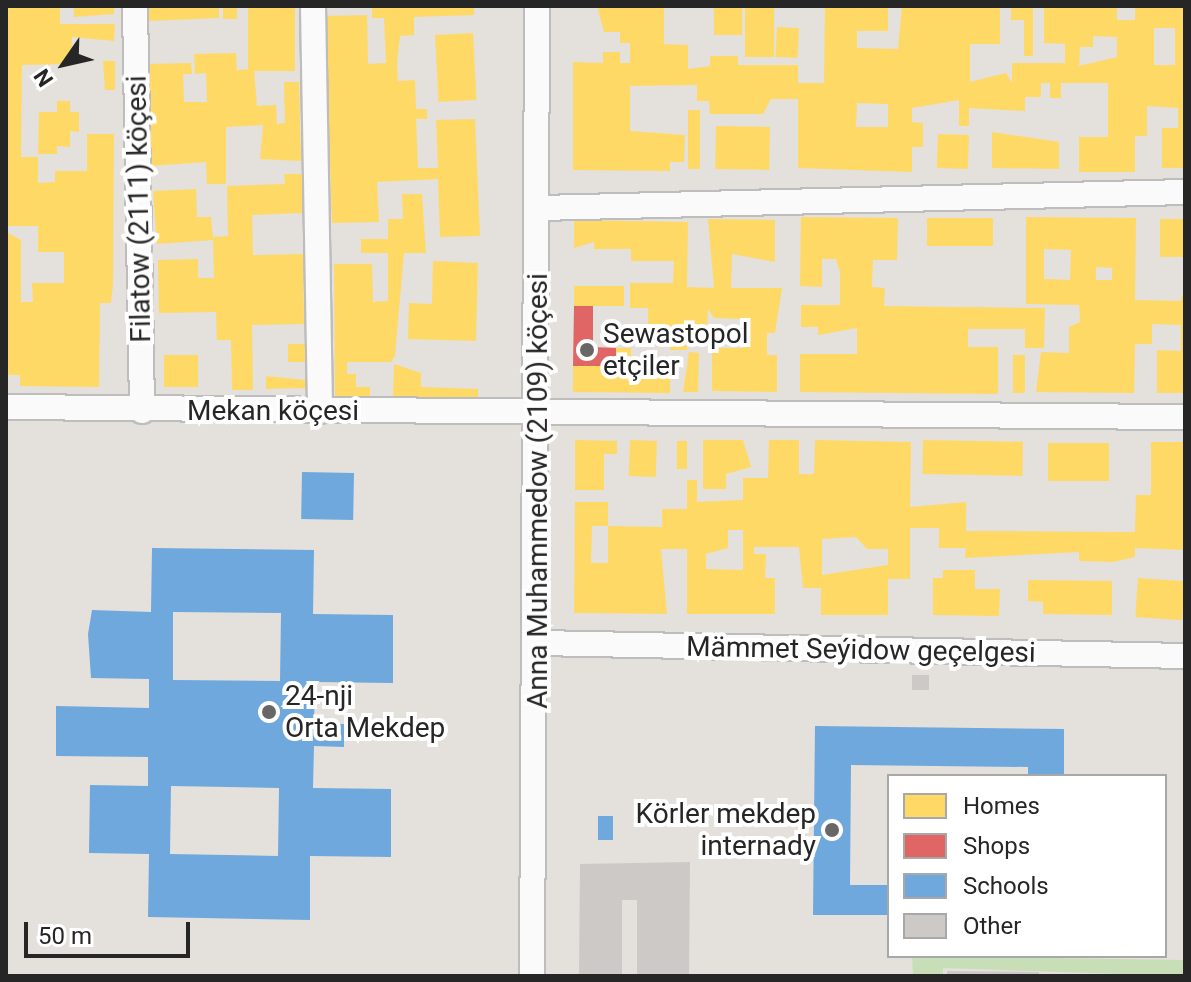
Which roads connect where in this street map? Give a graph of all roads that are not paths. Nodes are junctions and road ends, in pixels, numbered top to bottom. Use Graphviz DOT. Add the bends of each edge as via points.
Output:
graph roads {
  1 [pos="135,6"];
  2 [pos="313,6"];
  3 [pos="537,6"];
  4 [pos="1185,192"];
  5 [pos="540,208"];
  6 [pos="6,407"];
  7 [pos="142,411"];
  8 [pos="320,411"];
  9 [pos="539,413"];
  10 [pos="1185,417"];
  11 [pos="538,643"];
  12 [pos="1185,656"];
  13 [pos="532,976"];
  1 -- 7 [label="street, Filatow (2111) köçesi"];
  2 -- 8 [label="street"];
  3 -- 5 [label="street, Anna Muhammedow (2109) köçesi"];
  4 -- 5 [label="street"];
  5 -- 9 [label="street, Anna Muhammedow (2109) köçesi"];
  6 -- 7 [label="street, Mekan köçesi"];
  7 -- 8 [label="street, Mekan köçesi"];
  8 -- 9 [label="street, Mekan köçesi"];
  9 -- 10 [label="street, Mekan köçesi"];
  9 -- 11 [label="street, Anna Muhammedow (2109) köçesi"];
  11 -- 12 [label="street, Mämmet Seýidow geçelgesi"];
  11 -- 13 [label="street, Anna Muhammedow (2109) köçesi"];
}
